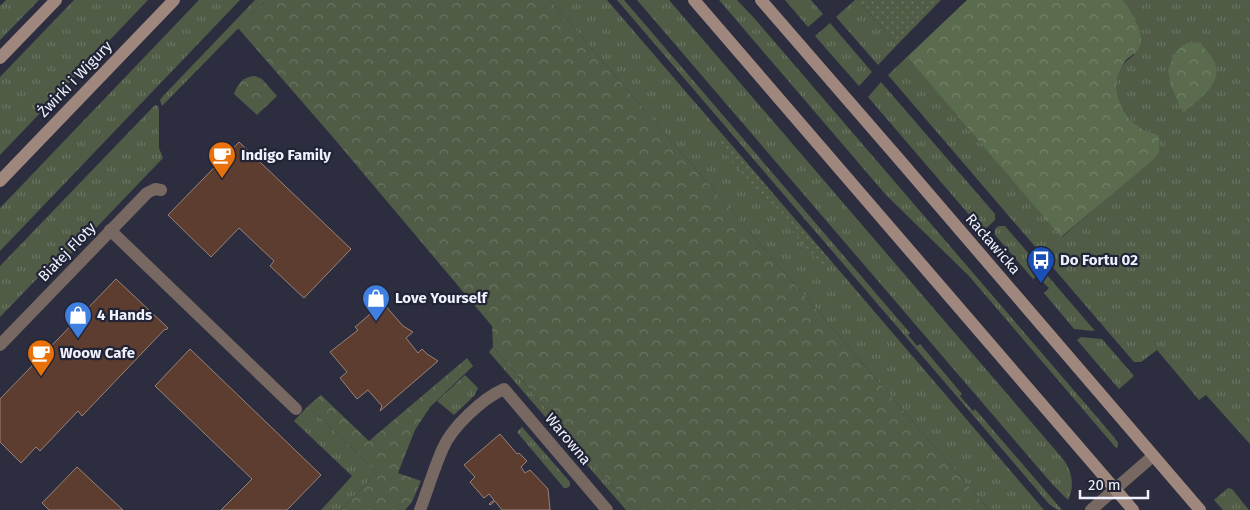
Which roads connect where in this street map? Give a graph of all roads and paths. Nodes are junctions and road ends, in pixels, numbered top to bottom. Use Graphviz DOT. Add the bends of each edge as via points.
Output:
graph roads {
  1 [pos="56,0"];
  2 [pos="174,0"];
  3 [pos="694,0"];
  4 [pos="761,0"];
  5 [pos="0,58"];
  6 [pos="0,181"];
  7 [pos="161,190"];
  8 [pos="110,230"];
  9 [pos="0,345"];
  10 [pos="296,409"];
  11 [pos="1153,456"];
  12 [pos="1115,490"];
  13 [pos="420,510"];
  14 [pos="607,510"];
  15 [pos="1091,510"];
  16 [pos="1133,510"];
  17 [pos="1200,510"];
  1 -- 5 [label="main road"];
  2 -- 6 [label="main road, Żwirki i Wigury"];
  3 -- 12 [label="main road"];
  4 -- 11 [label="main road, Racławicka"];
  7 -- 8 [label="street, Białej Floty" via="146,193"];
  8 -- 9 [label="street, Białej Floty"];
  8 -- 10 [label="street"];
  11 -- 12 [label="street"];
  11 -- 17 [label="main road, Racławicka"];
  12 -- 15 [label="street"];
  12 -- 16 [label="main road"];
  13 -- 14 [label="street, Warowna" via="444,446 472,411 504,388"];
}
